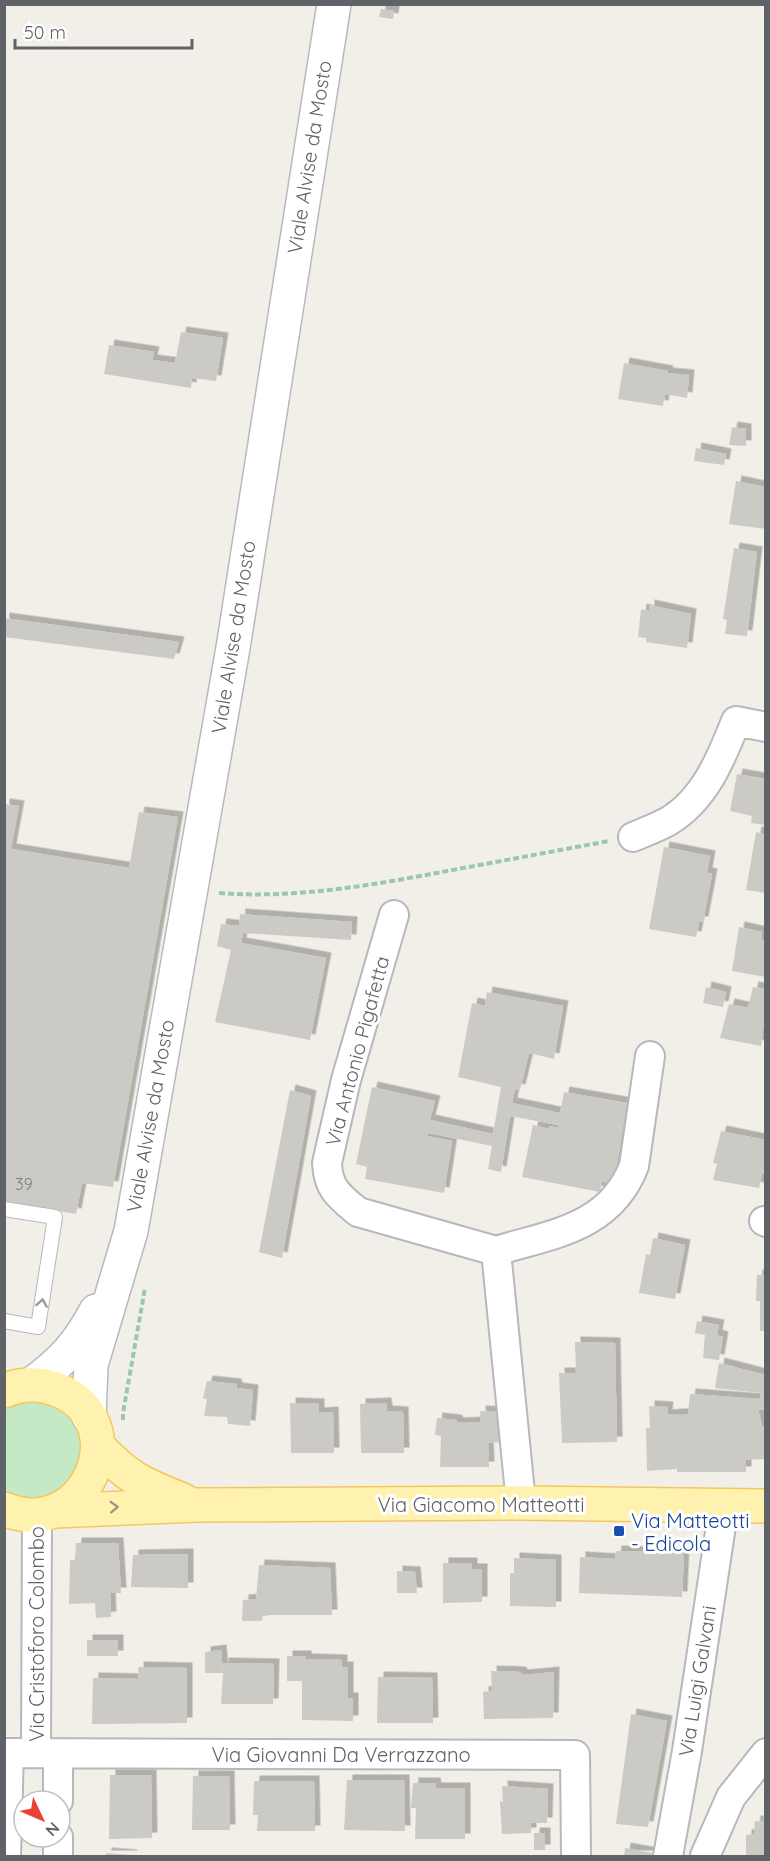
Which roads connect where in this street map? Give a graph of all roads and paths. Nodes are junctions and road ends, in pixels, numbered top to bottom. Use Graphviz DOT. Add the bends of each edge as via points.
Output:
graph roads {
  1 [pos="334,4"];
  2 [pos="765,727"];
  3 [pos="633,837"];
  4 [pos="216,904"];
  5 [pos="394,915"];
  6 [pos="650,1056"];
  7 [pos="4,1209"];
  8 [pos="496,1251"];
  9 [pos="118,1267"];
  10 [pos="146,1286"];
  11 [pos="4,1321"];
  12 [pos="14,1387"];
  13 [pos="104,1430"];
  14 [pos="521,1503"];
  15 [pos="196,1505"];
  16 [pos="724,1506"];
  17 [pos="765,1506"];
  18 [pos="4,1509"];
  19 [pos="46,1513"];
  20 [pos="27,1753"];
  21 [pos="765,1753"];
  22 [pos="50,1789"];
  23 [pos="6,1857"];
  24 [pos="576,1857"];
  25 [pos="668,1857"];
  26 [pos="705,1857"];
  1 -- 9 [label="main road, Viale Alvise da Mosto" via="233,648 130,1231"];
  2 -- 3 [label="street" via="736,721 720,762 698,797 668,822"];
  3 -- 4 [label="path" via="340,888 218,892"];
  5 -- 8 [label="street, Via Antonio Pigafetta" via="346,1080 327,1163 328,1176 340,1198 358,1212"];
  6 -- 8 [label="street" via="634,1166 620,1192 600,1214 580,1226"];
  11 -- 7 [label="lane, one-way" via="38,1328 56,1217"];
  8 -- 14 [label="street"];
  9 -- 12 [label="main road, Viale Alvise da Mosto" via="69,1353 60,1363"];
  9 -- 13 [label="main road, Viale Alvise da Mosto" via="91,1365"];
  10 -- 13 [label="path" via="123,1413"];
  12 -- 13 [label="main road, Via Giacomo Matteotti" via="49,1387 65,1393"];
  13 -- 15 [label="main road, Via Giacomo Matteotti" via="116,1465 145,1485"];
  13 -- 19 [label="main road" via="87,1485 73,1500"];
  14 -- 15 [label="main road, Via Giacomo Matteotti"];
  14 -- 16 [label="main road, Via Giacomo Matteotti"];
  19 -- 15 [label="main road, Via Giacomo Matteotti, one-way"];
  16 -- 17 [label="main road, Via Giacomo Matteotti"];
  16 -- 25 [label="street, Via Luigi Galvani"];
  18 -- 19 [label="main road, Via Giacomo Matteotti" via="21,1514"];
  19 -- 20 [label="street, Via Cristoforo Colombo"];
  20 -- 22 [label="street, Via Cristoforo Colombo"];
  20 -- 23 [label="street, Via Cristoforo Colombo"];
  20 -- 24 [label="street, Via Giovanni Da Verrazzano" via="575,1755"];
  21 -- 26 [label="street" via="730,1797"];
}
